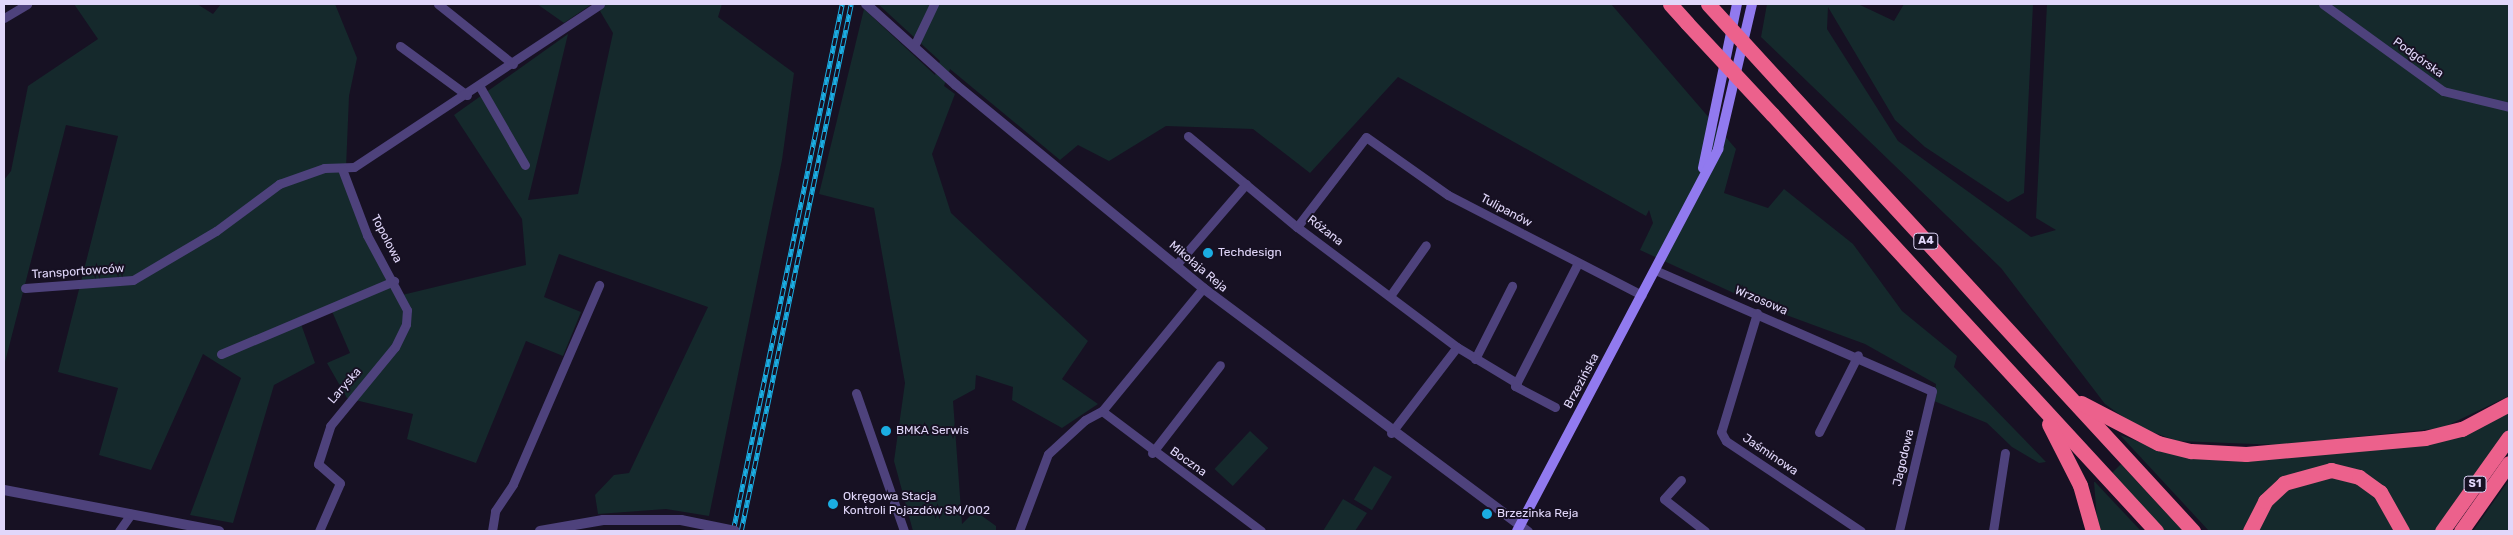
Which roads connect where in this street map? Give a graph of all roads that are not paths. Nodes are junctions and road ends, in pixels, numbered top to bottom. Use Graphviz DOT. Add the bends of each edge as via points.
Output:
graph roads {
  1 [pos="27,4"];
  2 [pos="438,4"];
  3 [pos="600,4"];
  4 [pos="866,4"];
  5 [pos="934,4"];
  6 [pos="1670,4"];
  7 [pos="1708,4"];
  8 [pos="1738,4"];
  9 [pos="1752,4"];
  10 [pos="2323,4"];
  11 [pos="4,18"];
  12 [pos="400,46"];
  13 [pos="918,50"];
  14 [pos="514,64"];
  15 [pos="480,87"];
  16 [pos="467,96"];
  17 [pos="2509,107"];
  18 [pos="1188,136"];
  19 [pos="525,165"];
  20 [pos="342,169"];
  21 [pos="1246,184"];
  22 [pos="1696,190"];
  23 [pos="1297,227"];
  24 [pos="1426,246"];
  25 [pos="1578,263"];
  26 [pos="1176,265"];
  27 [pos="1655,270"];
  28 [pos="394,281"];
  29 [pos="599,285"];
  30 [pos="1512,286"];
  31 [pos="25,288"];
  32 [pos="1203,288"];
  33 [pos="1642,295"];
  34 [pos="1390,296"];
  35 [pos="1757,313"];
  36 [pos="1457,347"];
  37 [pos="221,354"];
  38 [pos="1858,355"];
  39 [pos="1475,359"];
  40 [pos="1220,365"];
  41 [pos="1516,384"];
  42 [pos="1932,391"];
  43 [pos="856,393"];
  44 [pos="2067,395"];
  45 [pos="2509,404"];
  46 [pos="2039,405"];
  47 [pos="1555,407"];
  48 [pos="1102,411"];
  49 [pos="1391,432"];
  50 [pos="1819,432"];
  51 [pos="2509,437"];
  52 [pos="1152,453"];
  53 [pos="2005,453"];
  54 [pos="2509,463"];
  55 [pos="1682,480"];
  56 [pos="4,490"];
  57 [pos="131,514"];
  58 [pos="1518,528"];
  59 [pos="119,531"];
  60 [pos="219,531"];
  61 [pos="319,531"];
  62 [pos="492,531"];
  63 [pos="540,531"];
  64 [pos="735,531"];
  65 [pos="904,531"];
  66 [pos="1019,531"];
  67 [pos="1261,531"];
  68 [pos="1528,531"];
  69 [pos="1705,531"];
  70 [pos="1861,531"];
  71 [pos="1899,531"];
  72 [pos="1993,531"];
  73 [pos="2093,531"];
  74 [pos="2156,531"];
  75 [pos="2193,531"];
  76 [pos="2250,531"];
  77 [pos="2402,531"];
  78 [pos="2442,531"];
  79 [pos="2461,531"];
  1 -- 11 [label="street"];
  2 -- 14 [label="street"];
  3 -- 14 [label="street"];
  4 -- 13 [label="street, Mikołaja Reja"];
  5 -- 13 [label="street"];
  6 -- 46 [label="highway, A4, bridge"];
  7 -- 44 [label="highway, A4, bridge"];
  8 -- 22 [label="main road, Brzezińska" via="1707,159"];
  9 -- 22 [label="main road, Brzezińska" via="1718,149"];
  10 -- 17 [label="street, Podgórska" via="2443,91"];
  12 -- 16 [label="street"];
  13 -- 26 [label="street, Mikołaja Reja" via="956,85"];
  14 -- 15 [label="street"];
  15 -- 16 [label="street"];
  15 -- 19 [label="street"];
  16 -- 20 [label="street" via="354,167"];
  18 -- 21 [label="street, Różana"];
  20 -- 28 [label="street, Topolowa" via="367,235"];
  20 -- 31 [label="street, Transportowców" via="324,168 279,184 216,231 133,280"];
  21 -- 23 [label="street, Różana"];
  21 -- 26 [label="street"];
  22 -- 27 [label="main road, Brzezińska"];
  23 -- 25 [label="street, Tulipanów" via="1366,137 1448,195"];
  23 -- 34 [label="street, Różana"];
  24 -- 34 [label="street"];
  25 -- 33 [label="street, Tulipanów"];
  25 -- 41 [label="street"];
  26 -- 32 [label="street, Mikołaja Reja"];
  27 -- 33 [label="main road, Brzezińska"];
  27 -- 35 [label="street, Wrzosowa"];
  28 -- 37 [label="street, Topolowa"];
  28 -- 61 [label="street, Laryska" via="407,310 406,324 395,347 330,426 318,464 340,483"];
  29 -- 62 [label="street" via="513,484 495,511"];
  30 -- 39 [label="street"];
  32 -- 48 [label="street"];
  32 -- 49 [label="street, Mikołaja Reja"];
  33 -- 58 [label="main road, Brzezińska"];
  34 -- 36 [label="street, Różana"];
  35 -- 38 [label="street, Wrzosowa"];
  35 -- 70 [label="street, Jaśminowa" via="1721,432 1726,441"];
  36 -- 39 [label="street, Różana"];
  36 -- 49 [label="street"];
  38 -- 42 [label="street, Wrzosowa"];
  38 -- 50 [label="street"];
  39 -- 41 [label="street, Różana"];
  40 -- 52 [label="street"];
  41 -- 47 [label="street, Różana"];
  42 -- 71 [label="street, Jagodowa"];
  43 -- 65 [label="street"];
  44 -- 45 [label="highway" via="2158,443 2227,454 2425,438 2462,429"];
  44 -- 75 [label="highway, A4"];
  46 -- 73 [label="highway" via="2080,485"];
  46 -- 74 [label="highway, A4"];
  48 -- 52 [label="street, Boczna"];
  48 -- 66 [label="street" via="1061,438 1048,454"];
  49 -- 58 [label="street, Mikołaja Reja"];
  51 -- 78 [label="highway, S1"];
  52 -- 67 [label="street, Boczna"];
  53 -- 72 [label="street"];
  54 -- 79 [label="highway, S1"];
  55 -- 69 [label="street" via="1664,499"];
  56 -- 57 [label="street"];
  57 -- 59 [label="street"];
  57 -- 60 [label="street"];
  58 -- 68 [label="street, Mikołaja Reja"];
  63 -- 64 [label="street, bridge" via="604,520 680,520"];
  76 -- 77 [label="highway" via="2265,501 2284,483 2331,470 2359,477 2380,492"];
}
